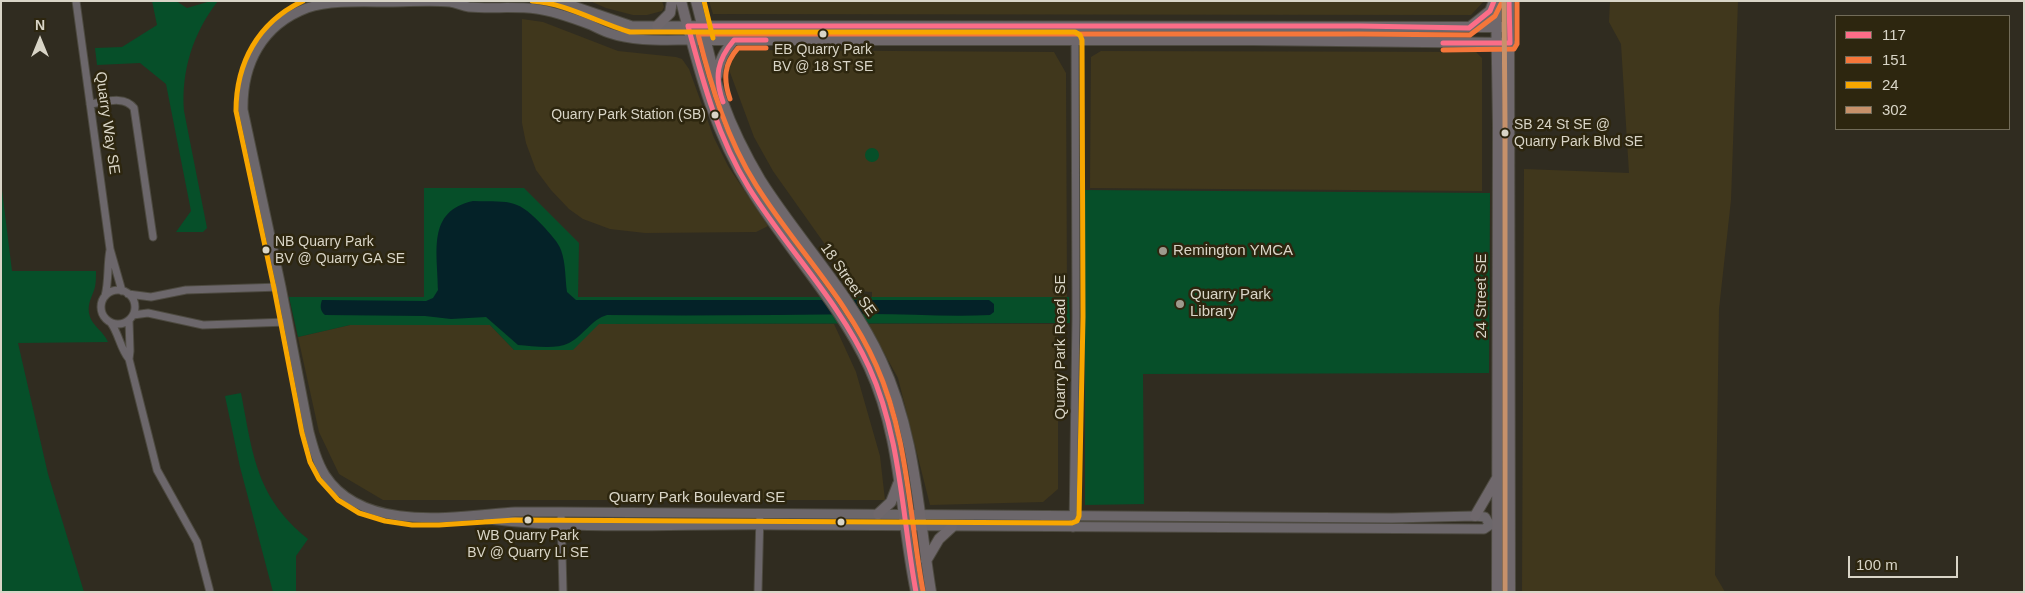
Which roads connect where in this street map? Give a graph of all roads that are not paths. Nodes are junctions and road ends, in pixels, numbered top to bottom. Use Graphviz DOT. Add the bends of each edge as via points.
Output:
graph roads {
  1 [pos="76,1"];
  2 [pos="559,1"];
  3 [pos="672,1"];
  4 [pos="681,1"];
  5 [pos="696,1"];
  6 [pos="1495,1"];
  7 [pos="1510,1"];
  8 [pos="395,2"];
  9 [pos="453,2"];
  10 [pos="657,26"];
  11 [pos="688,26"];
  12 [pos="702,26"];
  13 [pos="1075,26"];
  14 [pos="1496,27"];
  15 [pos="1509,27"];
  16 [pos="1469,28"];
  17 [pos="691,40"];
  18 [pos="706,40"];
  19 [pos="734,40"];
  20 [pos="1075,40"];
  21 [pos="1496,43"];
  22 [pos="1510,43"];
  23 [pos="716,79"];
  24 [pos="90,104"];
  25 [pos="153,238"];
  26 [pos="110,250"];
  27 [pos="281,287"];
  28 [pos="125,293"];
  29 [pos="105,296"];
  30 [pos="131,317"];
  31 [pos="288,322"];
  32 [pos="111,323"];
  33 [pos="129,359"];
  34 [pos="1497,477"];
  35 [pos="900,478"];
  36 [pos="561,512"];
  37 [pos="760,513"];
  38 [pos="878,514"];
  39 [pos="904,514"];
  40 [pos="1072,516"];
  41 [pos="1244,516"];
  42 [pos="1474,516"];
  43 [pos="473,517"];
  44 [pos="921,520"];
  45 [pos="758,524"];
  46 [pos="561,525"];
  47 [pos="1494,525"];
  48 [pos="906,527"];
  49 [pos="952,527"];
  50 [pos="1073,528"];
  51 [pos="1244,529"];
  52 [pos="926,561"];
  53 [pos="210,592"];
  54 [pos="563,592"];
  55 [pos="758,592"];
  56 [pos="916,592"];
  57 [pos="931,592"];
  58 [pos="1497,592"];
  59 [pos="1510,592"];
  1 -- 24 [label="street, Quarry Way SE"];
  2 -- 10 [label="street" via="632,26"];
  3 -- 10 [label="main road" via="670,13"];
  4 -- 11 [label="main road, 18 Street SE"];
  5 -- 12 [label="main road, 18 Street SE"];
  6 -- 14 [label="main road, 24 Street SE"];
  6 -- 16 [label="main road" via="1490,11"];
  7 -- 15 [label="main road, 24 Street SE"];
  8 -- 9 [label="street, Quarry Park Boulevard SE"];
  8 -- 27 [label="street, Quarry Park Boulevard SE" via="329,3 307,8 270,32 252,57 242,92 243,110"];
  9 -- 17 [label="street, Quarry Park Boulevard SE" via="467,6 538,9 629,39"];
  10 -- 11 [label="street"];
  11 -- 12 [label="main road"];
  11 -- 17 [label="main road, 18 Street SE"];
  12 -- 13 [label="main road"];
  12 -- 18 [label="main road, 18 Street SE"];
  13 -- 16 [label="main road"];
  13 -- 20 [label="street, Quarry Park Road SE"];
  14 -- 15 [label="main road"];
  14 -- 16 [label="main road"];
  14 -- 21 [label="main road, 24 Street SE"];
  15 -- 22 [label="main road, 24 Street SE"];
  17 -- 18 [label="main road, Quarry Park Boulevard SE"];
  17 -- 35 [label="main road, 18 Street SE" via="712,111 736,164 774,225 846,326 869,368 888,421"];
  18 -- 19 [label="main road, Quarry Park Boulevard SE"];
  18 -- 23 [label="main road, 18 Street SE"];
  19 -- 20 [label="main road, Quarry Park Boulevard SE"];
  19 -- 23 [label="main road" via="724,51"];
  20 -- 21 [label="main road, Quarry Park Boulevard SE"];
  20 -- 40 [label="street, Quarry Park Road SE" via="1076,317"];
  21 -- 22 [label="main road, Quarry Park Boulevard SE"];
  21 -- 34 [label="main road, 24 Street SE"];
  22 -- 59 [label="main road, 24 Street SE"];
  23 -- 44 [label="main road, 18 Street SE" via="730,121 761,181 848,303 881,359 902,412"];
  24 -- 25 [label="street" via="123,100 134,108"];
  24 -- 26 [label="street, Quarry Way SE"];
  26 -- 28 [label="street, Quarry Way SE"];
  26 -- 29 [label="street, Quarry Way SE"];
  27 -- 28 [label="street" via="186,290 151,297"];
  27 -- 31 [label="street, Quarry Park Boulevard SE"];
  28 -- 29 [label="street" via="113,291"];
  28 -- 30 [label="street" via="134,304"];
  29 -- 32 [label="street" via="101,311"];
  30 -- 31 [label="street" via="148,313 203,325"];
  30 -- 32 [label="street" via="120,324"];
  30 -- 33 [label="street"];
  31 -- 43 [label="street, Quarry Park Boulevard SE" via="315,454 326,476 344,495 371,510 403,517"];
  32 -- 33 [label="street"];
  33 -- 53 [label="street" via="156,470 197,542"];
  34 -- 42 [label="main road"];
  34 -- 47 [label="main road, 24 Street SE"];
  35 -- 38 [label="main road" via="894,497"];
  35 -- 39 [label="main road, 18 Street SE"];
  36 -- 37 [label="street, Quarry Park Boulevard SE"];
  36 -- 43 [label="street, Quarry Park Boulevard SE" via="514,512"];
  36 -- 46 [label="street"];
  37 -- 38 [label="street, Quarry Park Boulevard SE"];
  37 -- 45 [label="street"];
  38 -- 39 [label="street, Quarry Park Boulevard SE"];
  39 -- 44 [label="street, Quarry Park Boulevard SE"];
  39 -- 48 [label="main road, 18 Street SE"];
  40 -- 41 [label="street"];
  40 -- 44 [label="street"];
  40 -- 50 [label="street, Quarry Park Road SE"];
  41 -- 42 [label="street"];
  41 -- 51 [label="street"];
  42 -- 47 [label="street" via="1484,516"];
  43 -- 46 [label="street, Quarry Park Boulevard SE"];
  44 -- 48 [label="street, Quarry Park Boulevard SE"];
  44 -- 49 [label="street"];
  44 -- 52 [label="main road, 18 Street SE"];
  45 -- 46 [label="street, Quarry Park Boulevard SE"];
  45 -- 48 [label="street, Quarry Park Boulevard SE"];
  45 -- 55 [label="street"];
  46 -- 54 [label="street"];
  47 -- 51 [label="street" via="1484,529"];
  47 -- 58 [label="main road, 24 Street SE"];
  48 -- 56 [label="main road, 18 Street SE"];
  49 -- 50 [label="street"];
  49 -- 52 [label="main road" via="938,539"];
  50 -- 51 [label="street"];
  52 -- 57 [label="main road, 18 Street SE"];
}
